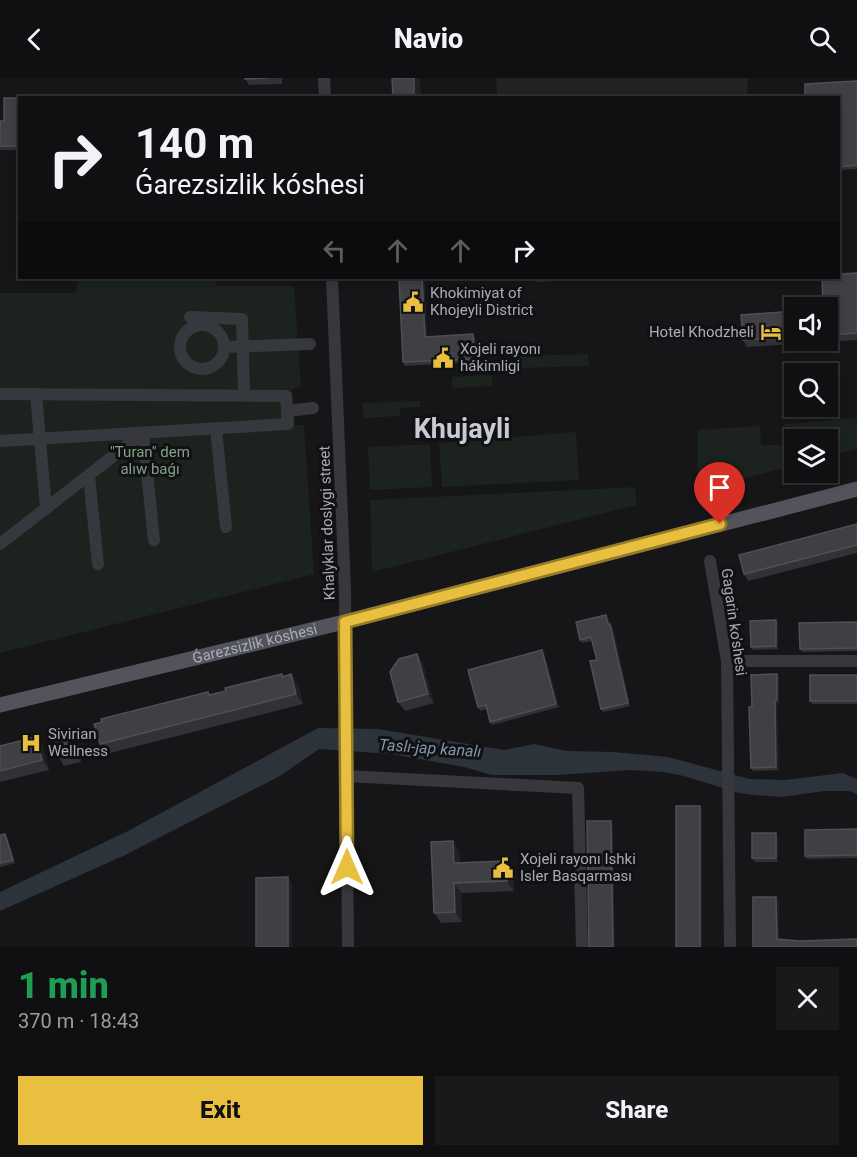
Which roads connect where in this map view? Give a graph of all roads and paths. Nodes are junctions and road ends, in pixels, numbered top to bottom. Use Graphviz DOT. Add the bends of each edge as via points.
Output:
graph roads {
  1 [pos="324,78"];
  2 [pos="325,96"];
  3 [pos="332,279"];
  4 [pos="197,320"];
  5 [pos="310,344"];
  6 [pos="224,347"];
  7 [pos="0,394"];
  8 [pos="36,394"];
  9 [pos="244,395"];
  10 [pos="313,408"];
  11 [pos="287,411"];
  12 [pos="216,429"];
  13 [pos="142,433"];
  14 [pos="40,439"];
  15 [pos="0,441"];
  16 [pos="89,476"];
  17 [pos="857,489"];
  18 [pos="46,509"];
  19 [pos="226,527"];
  20 [pos="154,540"];
  21 [pos="0,544"];
  22 [pos="710,561"];
  23 [pos="98,564"];
  24 [pos="345,622"];
  25 [pos="727,661"];
  26 [pos="857,661"];
  27 [pos="0,705"];
  28 [pos="346,776"];
  29 [pos="348,947"];
  30 [pos="582,947"];
  31 [pos="730,947"];
  1 -- 2 [label="street"];
  3 -- 24 [label="street, Khalyklar doslygi street"];
  4 -- 6 [label="street" via="215,329"];
  4 -- 6 [label="street" via="182,336 179,351 187,364 208,369 220,361"];
  4 -- 9 [label="street" via="242,319"];
  5 -- 6 [label="street"];
  7 -- 8 [label="street"];
  8 -- 9 [label="street"];
  8 -- 14 [label="street"];
  9 -- 11 [label="street" via="286,396"];
  10 -- 11 [label="street"];
  11 -- 12 [label="street" via="288,424"];
  12 -- 13 [label="street"];
  12 -- 19 [label="street"];
  13 -- 14 [label="street"];
  13 -- 16 [label="street"];
  13 -- 20 [label="street"];
  14 -- 15 [label="street"];
  14 -- 18 [label="street"];
  16 -- 18 [label="street"];
  16 -- 23 [label="street"];
  17 -- 24 [label="main road, Ǵarezsizlik kóshesi"];
  18 -- 21 [label="street"];
  22 -- 25 [label="street, Gagarin ko'shesi"];
  24 -- 27 [label="main road, Ǵarezsizlik kóshesi"];
  24 -- 28 [label="street, Khalyklar doslygi street"];
  25 -- 26 [label="street"];
  25 -- 31 [label="street, Gagarin ko'shesi"];
  28 -- 29 [label="street, Khalyklar doslygi street"];
  28 -- 30 [label="street" via="578,788"];
}
